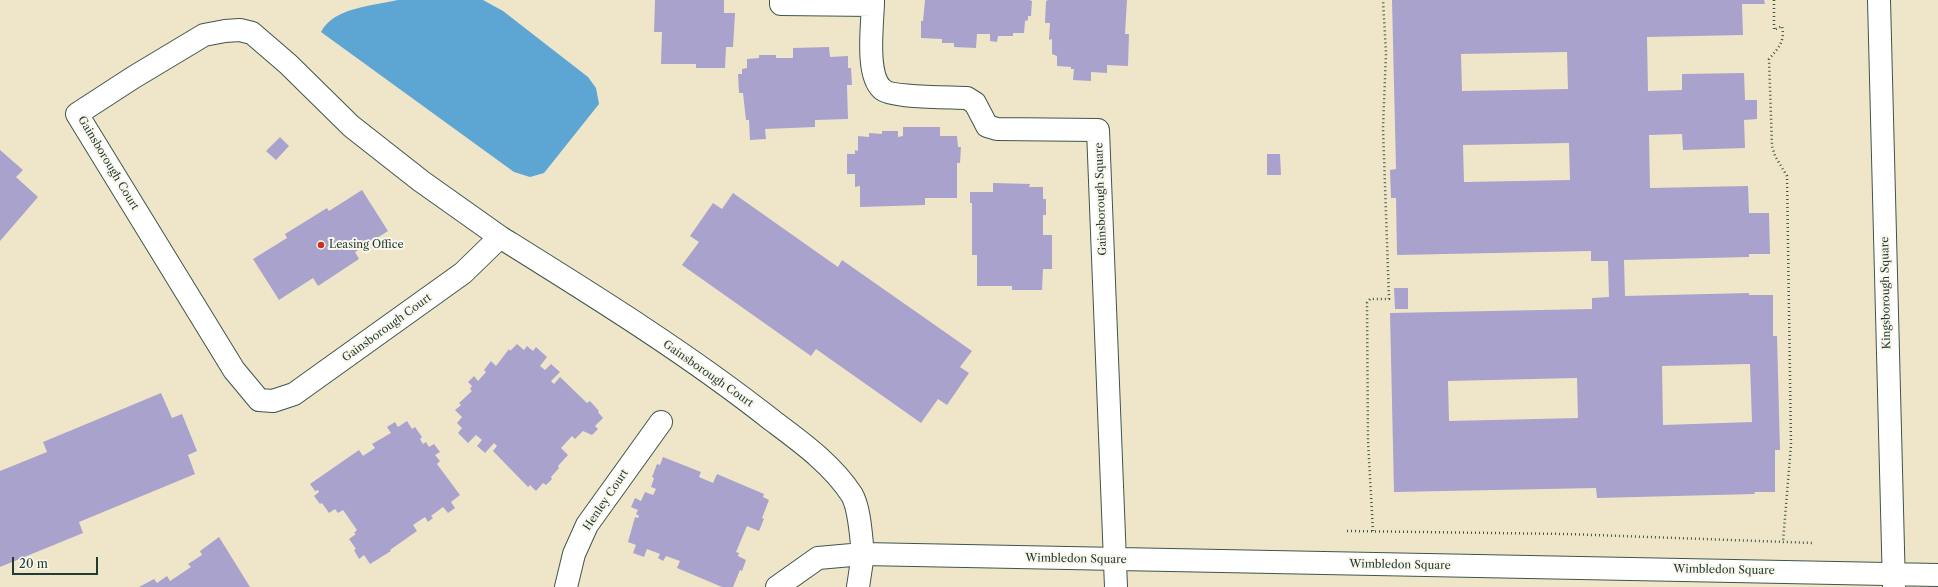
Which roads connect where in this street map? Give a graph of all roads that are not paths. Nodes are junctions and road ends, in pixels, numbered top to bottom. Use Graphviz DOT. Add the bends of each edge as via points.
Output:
graph roads {
  1 [pos="781,0"];
  2 [pos="1879,0"];
  3 [pos="873,2"];
  4 [pos="500,236"];
  5 [pos="661,422"];
  6 [pos="863,554"];
  7 [pos="1116,559"];
  8 [pos="1938,574"];
  9 [pos="1894,580"];
  10 [pos="566,587"];
  11 [pos="777,587"];
  12 [pos="858,587"];
  13 [pos="1116,587"];
  1 -- 3 [label="street, Gainsborough Square" via="781,4"];
  2 -- 9 [label="street, Kingsborough Square"];
  3 -- 7 [label="street, Gainsborough Square" via="872,67 875,79 882,90 894,94 967,98 975,103 987,126 997,129 1098,130"];
  4 -- 4 [label="street, Gainsborough Court" via="421,181 351,126 288,64 252,33 225,30 204,35 134,76 77,114 234,370 259,400 273,401 294,394 463,273"];
  4 -- 6 [label="street, Gainsborough Court" via="658,339 749,402 812,451 852,496 859,521"];
  5 -- 10 [label="street, Henley Court" via="587,525 574,554"];
  6 -- 7 [label="street, Wimbledon Square"];
  6 -- 11 [label="street, Wimbledon Square" via="818,558"];
  6 -- 12 [label="street, Gainsborough Court"];
  7 -- 9 [label="street, Wimbledon Square" via="1493,567"];
  7 -- 13 [label="street, Gainsborough Square"];
  8 -- 9 [label="street, Wimbledon Square"];
}
